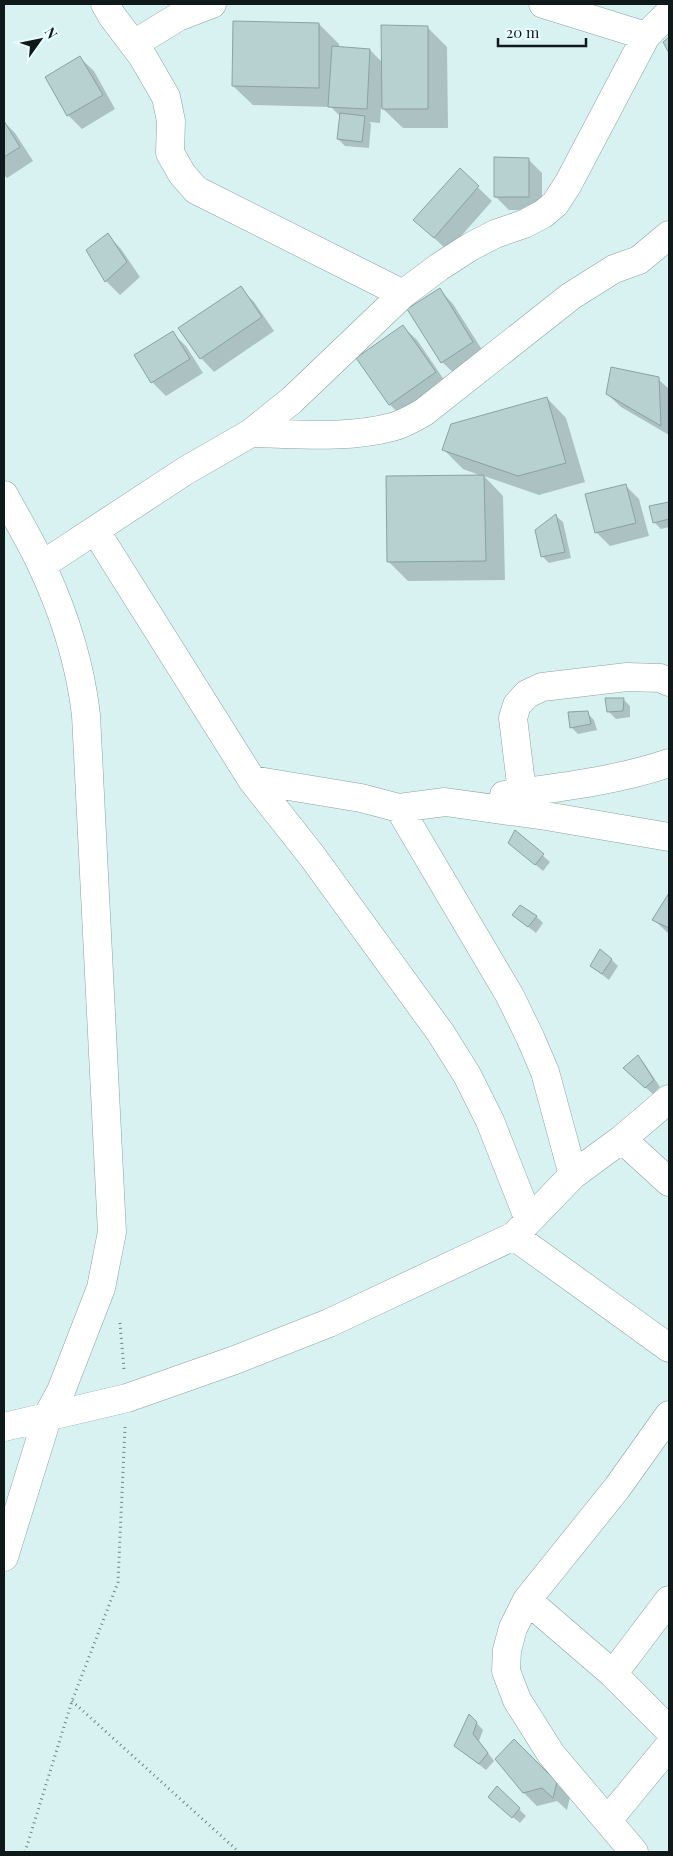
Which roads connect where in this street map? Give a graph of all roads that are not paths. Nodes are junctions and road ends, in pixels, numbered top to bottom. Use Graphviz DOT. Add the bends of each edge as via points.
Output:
graph roads {
  1 [pos="105,4"];
  2 [pos="212,4"];
  3 [pos="543,4"];
  4 [pos="669,13"];
  5 [pos="646,36"];
  6 [pos="134,44"];
  7 [pos="669,235"];
  8 [pos="403,294"];
  9 [pos="250,433"];
  10 [pos="4,495"];
  11 [pos="95,530"];
  12 [pos="42,565"];
  13 [pos="669,682"];
  14 [pos="669,763"];
  15 [pos="252,780"];
  16 [pos="522,792"];
  17 [pos="445,802"];
  18 [pos="399,808"];
  19 [pos="669,837"];
  20 [pos="669,1099"];
  21 [pos="622,1139"];
  22 [pos="573,1174"];
  23 [pos="669,1182"];
  24 [pos="521,1228"];
  25 [pos="669,1348"];
  26 [pos="48,1415"];
  27 [pos="669,1415"];
  28 [pos="4,1427"];
  29 [pos="4,1557"];
  30 [pos="527,1600"];
  31 [pos="669,1600"];
  32 [pos="613,1674"];
  33 [pos="669,1730"];
  34 [pos="669,1746"];
  35 [pos="608,1820"];
  36 [pos="634,1852"];
  1 -- 6 [label="street"];
  2 -- 6 [label="street" via="178,17"];
  3 -- 5 [label="street"];
  4 -- 5 [label="street"];
  5 -- 8 [label="street" via="555,204 524,224 470,247"];
  6 -- 8 [label="street" via="166,97 170,153 196,190"];
  7 -- 9 [label="street" via="639,260 614,269 571,296 407,422 354,434"];
  8 -- 9 [label="street" via="292,400"];
  9 -- 11 [label="street"];
  10 -- 12 [label="street"];
  11 -- 12 [label="street"];
  11 -- 15 [label="street"];
  12 -- 26 [label="street" via="73,646 86,715 112,1232 101,1288 61,1391"];
  13 -- 16 [label="street" via="660,678 627,677 542,687 527,694 517,705 513,718"];
  14 -- 16 [label="street" via="594,782"];
  15 -- 18 [label="street" via="361,798"];
  15 -- 24 [label="street" via="312,856 440,1032 466,1075 490,1121"];
  16 -- 17 [label="street"];
  17 -- 18 [label="street"];
  17 -- 19 [label="street"];
  18 -- 22 [label="street" via="506,988 530,1037 545,1072"];
  20 -- 21 [label="street"];
  21 -- 22 [label="street"];
  21 -- 23 [label="street"];
  22 -- 24 [label="street"];
  24 -- 25 [label="street"];
  24 -- 26 [label="street" via="329,1323 126,1398"];
  26 -- 28 [label="street"];
  26 -- 29 [label="street"];
  27 -- 30 [label="street" via="618,1488"];
  30 -- 32 [label="street"];
  30 -- 35 [label="street" via="513,1628 506,1671 517,1700 551,1754"];
  31 -- 32 [label="street"];
  32 -- 33 [label="street"];
  34 -- 35 [label="street"];
  35 -- 36 [label="street"];
}
